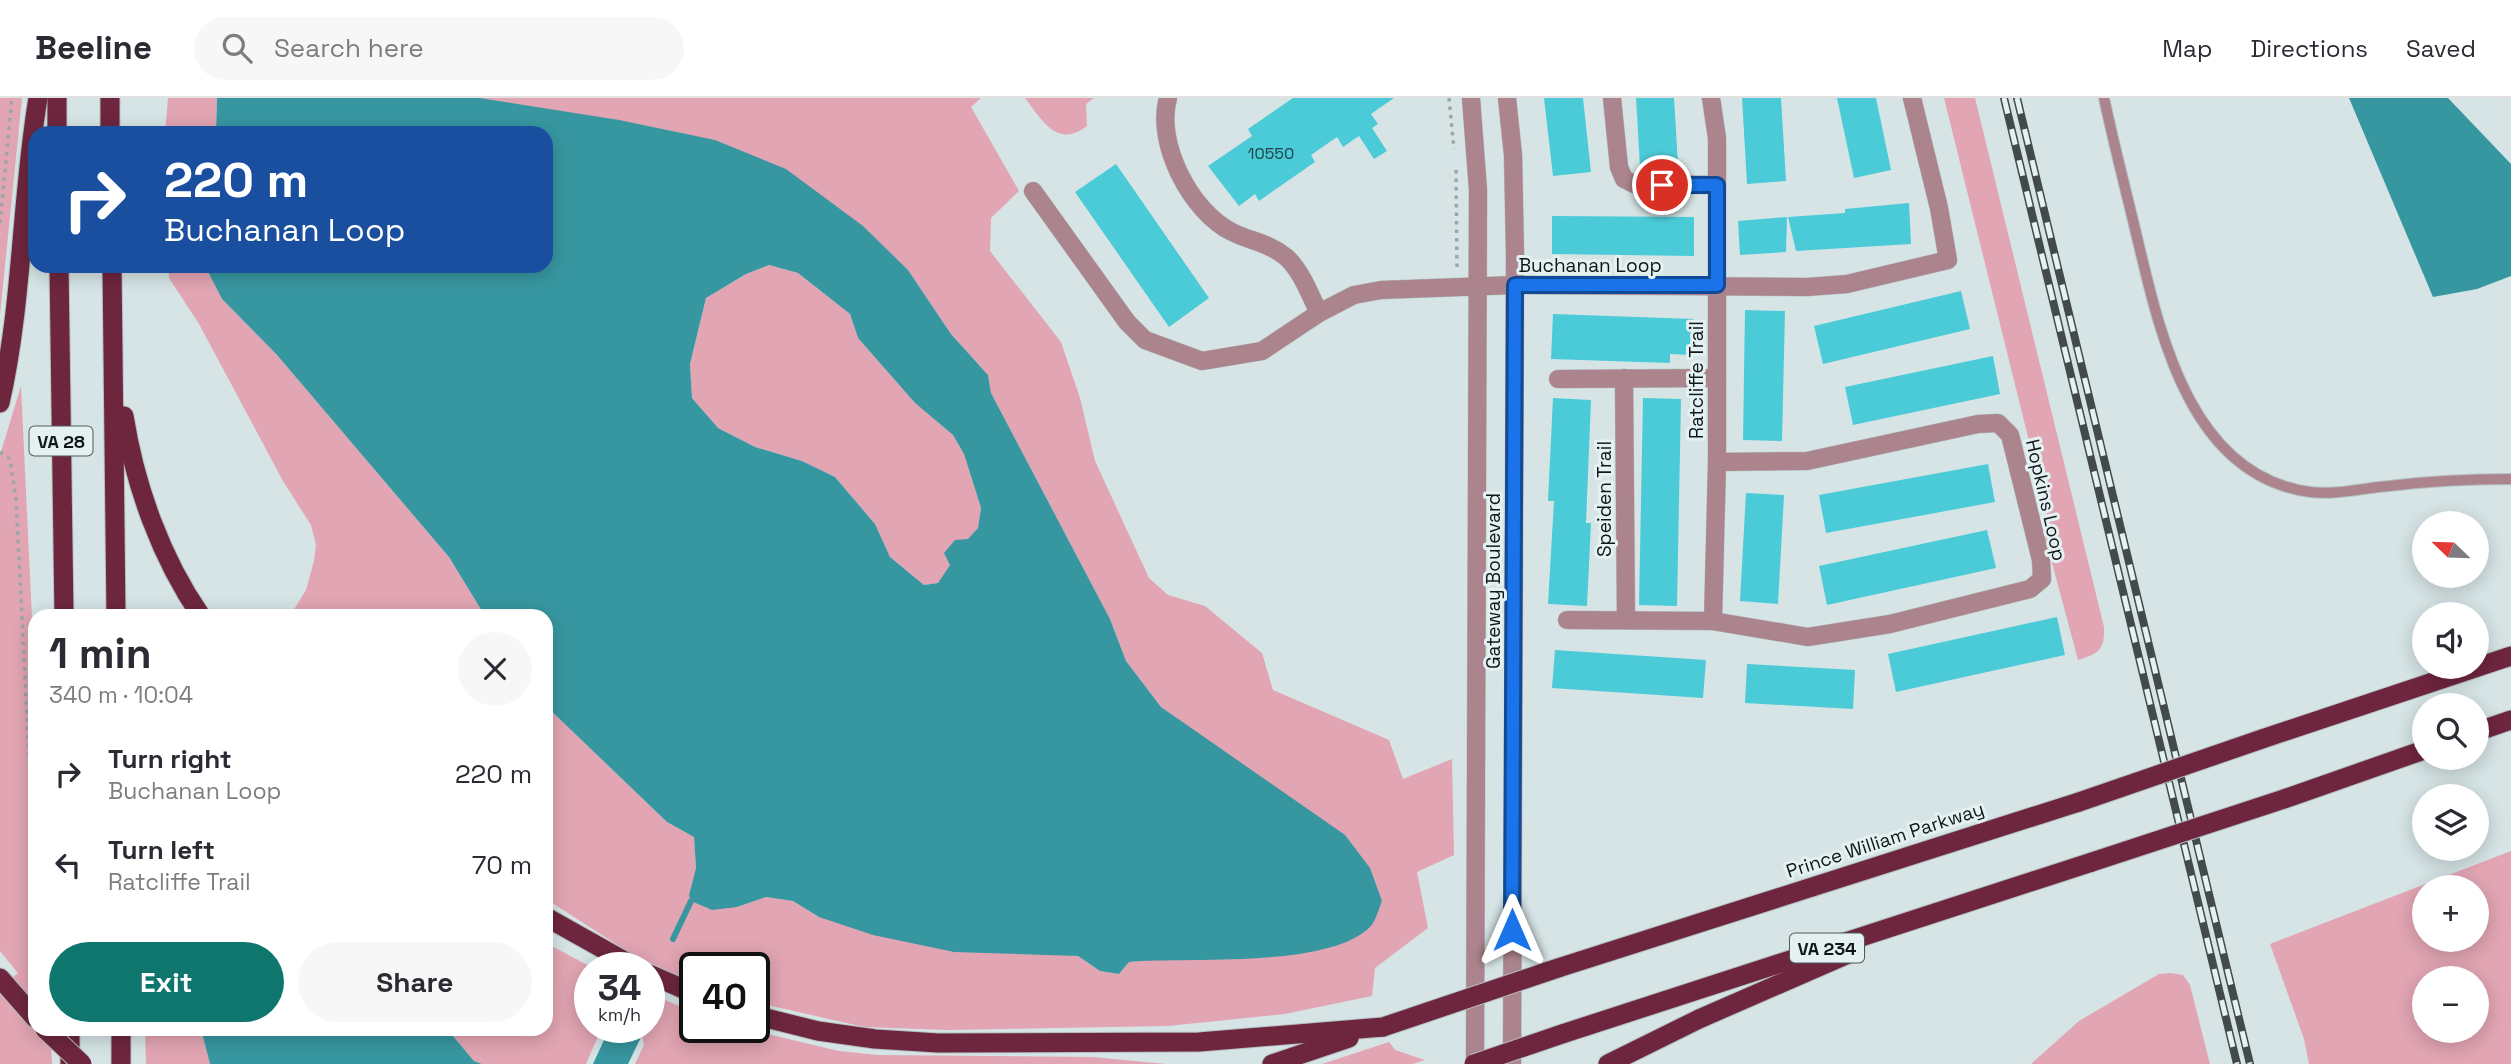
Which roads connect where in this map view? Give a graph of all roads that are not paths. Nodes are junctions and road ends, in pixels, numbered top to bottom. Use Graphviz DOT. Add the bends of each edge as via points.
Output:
graph roads {
  1 [pos="38,98"];
  2 [pos="57,98"];
  3 [pos="110,98"];
  4 [pos="1168,98"];
  5 [pos="1471,98"];
  6 [pos="1507,98"];
  7 [pos="1612,98"];
  8 [pos="1711,98"];
  9 [pos="1912,98"];
  10 [pos="2104,98"];
  11 [pos="34,126"];
  12 [pos="57,126"];
  13 [pos="110,126"];
  14 [pos="28,168"];
  15 [pos="1717,185"];
  16 [pos="1033,191"];
  17 [pos="59,273"];
  18 [pos="112,273"];
  19 [pos="1515,285"];
  20 [pos="1717,285"];
  21 [pos="1477,287"];
  22 [pos="1319,313"];
  23 [pos="113,333"];
  24 [pos="1624,378"];
  25 [pos="1717,378"];
  26 [pos="1558,379"];
  27 [pos="0,402"];
  28 [pos="1717,462"];
  29 [pos="2511,479"];
  30 [pos="64,609"];
  31 [pos="116,609"];
  32 [pos="197,609"];
  33 [pos="1626,620"];
  34 [pos="1567,621"];
  35 [pos="1713,621"];
  36 [pos="2511,656"];
  37 [pos="2511,720"];
  38 [pos="2489,728"];
  39 [pos="2412,754"];
  40 [pos="1961,905"];
  41 [pos="553,921"];
  42 [pos="609,952"];
  43 [pos="4,983"];
  44 [pos="28,1010"];
  45 [pos="770,1019"];
  46 [pos="1383,1027"];
  47 [pos="52,1036"];
  48 [pos="70,1036"];
  49 [pos="121,1036"];
  50 [pos="70,1064"];
  51 [pos="82,1064"];
  52 [pos="121,1064"];
  53 [pos="1272,1064"];
  54 [pos="1475,1064"];
  55 [pos="1513,1064"];
  56 [pos="1608,1064"];
  1 -- 11 [label="highway"];
  2 -- 12 [label="highway"];
  3 -- 13 [label="highway"];
  4 -- 22 [label="street" via="1168,143 1181,180 1208,214 1231,232 1260,241 1287,258"];
  5 -- 21 [label="street, Gateway Boulevard" via="1478,190"];
  6 -- 19 [label="street, Gateway Boulevard" via="1513,155"];
  7 -- 15 [label="street" via="1624,179 1634,184"];
  8 -- 15 [label="street, Ratcliffe Trail"];
  9 -- 20 [label="street, Buchanan Loop" via="1948,260 1847,284"];
  10 -- 29 [label="lane" via="2169,354 2195,410 2225,448 2268,479 2316,492"];
  14 -- 27 [label="highway" via="16,305"];
  15 -- 20 [label="street, Ratcliffe Trail"];
  16 -- 22 [label="street, Buchanan Loop" via="1127,322 1145,340 1168,350 1202,361 1262,351"];
  17 -- 30 [label="highway, VA 28"];
  18 -- 23 [label="highway, VA 28"];
  19 -- 20 [label="street, Buchanan Loop"];
  19 -- 21 [label="street, Buchanan Loop"];
  19 -- 55 [label="street, Gateway Boulevard"];
  20 -- 25 [label="street, Ratcliffe Trail"];
  21 -- 22 [label="street, Buchanan Loop" via="1381,290 1354,295"];
  21 -- 54 [label="street, Gateway Boulevard"];
  23 -- 31 [label="highway, VA 28"];
  23 -- 32 [label="highway" via="134,469 171,563"];
  24 -- 25 [label="street"];
  24 -- 26 [label="street"];
  24 -- 33 [label="street, Speiden Trail"];
  25 -- 28 [label="street, Ratcliffe Trail"];
  28 -- 35 [label="street, Ratcliffe Trail"];
  28 -- 35 [label="street, Hopkins Loop" via="1807,461 1998,423 2010,435 2042,579 2030,589 1890,624 1808,637"];
  33 -- 34 [label="street"];
  33 -- 35 [label="street"];
  36 -- 46 [label="highway, Prince William Parkway, bridge" via="2080,802"];
  37 -- 38 [label="highway"];
  39 -- 40 [label="highway, VA 234, bridge"];
  40 -- 54 [label="highway, VA 234, bridge"];
  40 -- 56 [label="highway" via="1699,1018"];
  41 -- 42 [label="highway"];
  43 -- 44 [label="highway"];
  45 -- 46 [label="highway" via="829,1032 938,1043 1199,1042"];
  46 -- 53 [label="highway, Prince William Parkway"];
  47 -- 51 [label="highway, bridge"];
  48 -- 50 [label="highway"];
  49 -- 52 [label="highway"];
}
